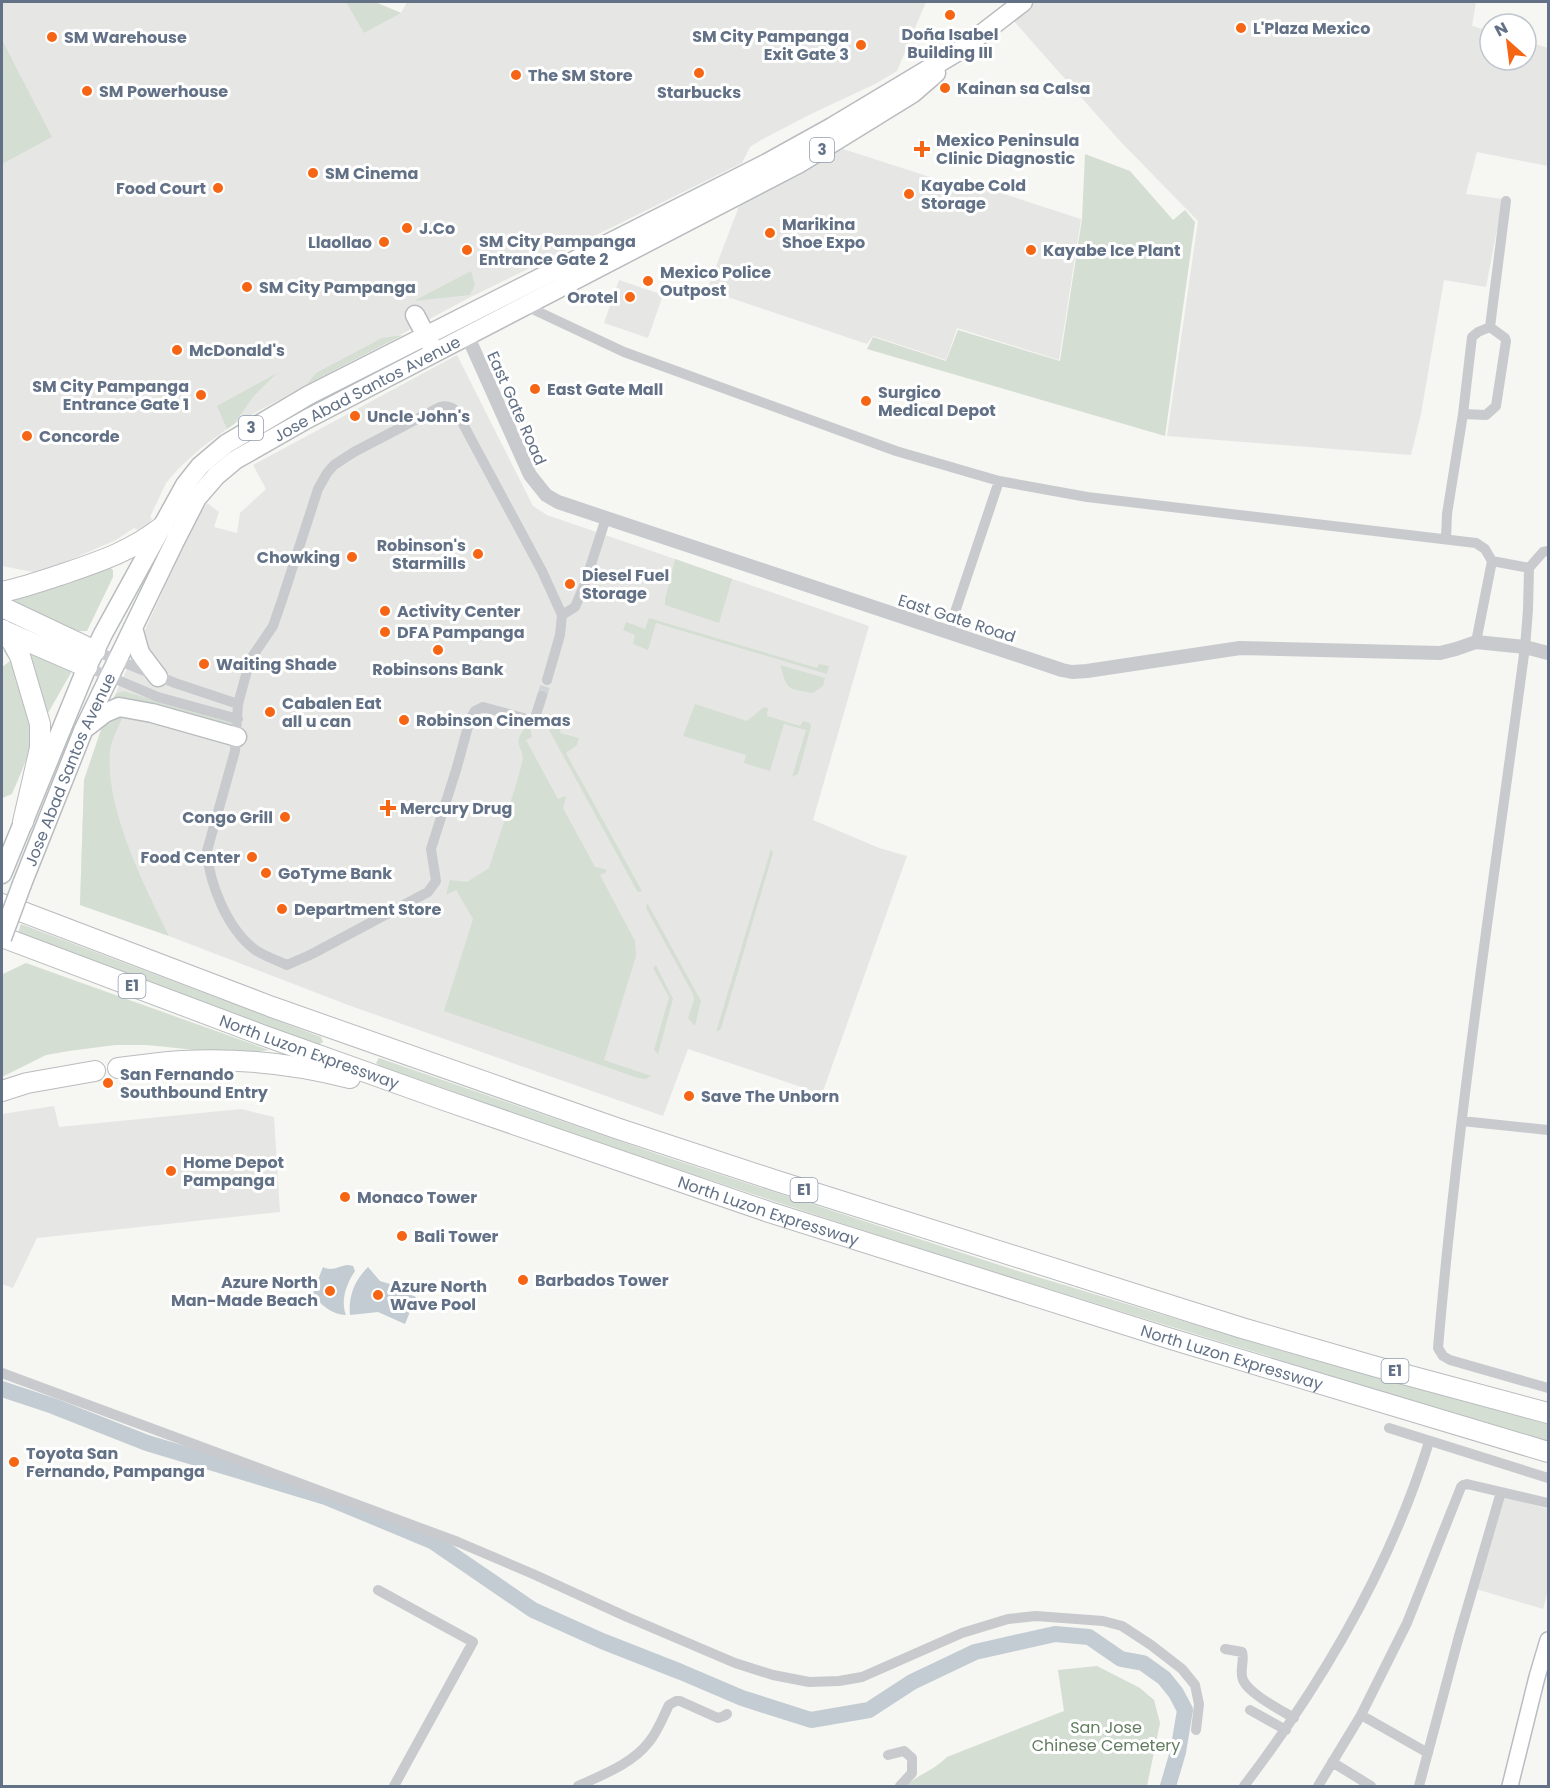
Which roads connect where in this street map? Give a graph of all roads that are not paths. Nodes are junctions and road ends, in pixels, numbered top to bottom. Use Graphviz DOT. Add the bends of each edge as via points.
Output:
graph roads {
  1 [pos="1023,2"];
  2 [pos="1506,201"];
  3 [pos="665,223"];
  4 [pos="585,273"];
  5 [pos="526,306"];
  6 [pos="415,315"];
  7 [pos="1490,327"];
  8 [pos="468,337"];
  9 [pos="428,340"];
  10 [pos="1463,414"];
  11 [pos="307,419"];
  12 [pos="999,481"];
  13 [pos="606,518"];
  14 [pos="162,527"];
  15 [pos="1446,538"];
  16 [pos="1548,551"];
  17 [pos="1492,561"];
  18 [pos="1529,568"];
  19 [pos="2,592"];
  20 [pos="2,608"];
  21 [pos="562,615"];
  22 [pos="133,628"];
  23 [pos="2,630"];
  24 [pos="948,633"];
  25 [pos="1476,642"];
  26 [pos="1525,647"];
  27 [pos="1548,653"];
  28 [pos="91,659"];
  29 [pos="117,660"];
  30 [pos="108,677"];
  31 [pos="158,677"];
  32 [pos="547,680"];
  33 [pos="542,696"];
  34 [pos="238,704"];
  35 [pos="238,719"];
  36 [pos="83,731"];
  37 [pos="237,737"];
  38 [pos="23,822"];
  39 [pos="2,874"];
  40 [pos="2,904"];
  41 [pos="2,937"];
  42 [pos="118,1068"];
  43 [pos="95,1071"];
  44 [pos="3,1089"];
  45 [pos="444,1100"];
  46 [pos="1462,1121"];
  47 [pos="1548,1130"];
  48 [pos="2,1373"];
  49 [pos="1548,1388"];
  50 [pos="1548,1413"];
  51 [pos="1389,1428"];
  52 [pos="1429,1442"];
  53 [pos="1548,1452"];
  54 [pos="1548,1478"];
  55 [pos="1501,1492"];
  56 [pos="1548,1503"];
  57 [pos="378,1590"];
  58 [pos="1548,1640"];
  59 [pos="1225,1649"];
  60 [pos="1250,1710"];
  61 [pos="727,1714"];
  62 [pos="1361,1715"];
  63 [pos="1294,1718"];
  64 [pos="1196,1730"];
  65 [pos="1286,1730"];
  66 [pos="1428,1753"];
  67 [pos="888,1755"];
  68 [pos="1332,1762"];
  69 [pos="394,1786"];
  70 [pos="578,1786"];
  71 [pos="900,1786"];
  72 [pos="1244,1786"];
  73 [pos="1318,1786"];
  74 [pos="1371,1786"];
  75 [pos="1419,1786"];
  76 [pos="1510,1786"];
  1 -- 3 [label="highway, Jose Abad Santos Avenue / 3" via="913,93 811,148 767,163"];
  2 -- 7 [label="street"];
  3 -- 4 [label="highway, Jose Abad Santos Avenue / 3"];
  3 -- 9 [label="highway, Jose Abad Santos Avenue / 3"];
  4 -- 5 [label="highway, Jose Abad Santos Avenue / 3"];
  4 -- 9 [label="highway"];
  5 -- 8 [label="highway, Jose Abad Santos Avenue / 3"];
  5 -- 12 [label="street" via="624,352 896,451"];
  6 -- 9 [label="highway"];
  7 -- 10 [label="street" via="1472,337"];
  7 -- 10 [label="street" via="1506,341 1496,406 1486,415"];
  8 -- 11 [label="highway, Jose Abad Santos Avenue / 3"];
  8 -- 13 [label="street, East Gate Road" via="537,486 558,502"];
  9 -- 11 [label="highway" via="333,394"];
  9 -- 14 [label="highway, Jose Abad Santos Avenue / 3" via="309,395 226,444 191,476"];
  10 -- 15 [label="street"];
  11 -- 22 [label="highway, Jose Abad Santos Avenue / 3" via="235,460 202,490"];
  12 -- 15 [label="street" via="1087,497"];
  12 -- 24 [label="street"];
  13 -- 21 [label="street" via="575,607"];
  13 -- 24 [label="street, East Gate Road"];
  14 -- 19 [label="highway" via="121,553"];
  14 -- 28 [label="highway, Jose Abad Santos Avenue / 3"];
  15 -- 17 [label="street" via="1476,543"];
  16 -- 18 [label="street"];
  17 -- 18 [label="street"];
  17 -- 25 [label="street"];
  18 -- 26 [label="street"];
  20 -- 28 [label="highway"];
  21 -- 32 [label="street"];
  21 -- 34 [label="street" via="456,411 446,405 354,452 327,473 318,489 273,626 250,660"];
  22 -- 29 [label="highway, Jose Abad Santos Avenue / 3"];
  22 -- 31 [label="highway" via="140,652"];
  23 -- 28 [label="highway"];
  23 -- 38 [label="highway" via="20,656 40,724 40,748"];
  24 -- 25 [label="street, East Gate Road" via="1072,672 1240,648 1440,652"];
  25 -- 26 [label="street, East Gate Road"];
  26 -- 27 [label="street, East Gate Road"];
  26 -- 46 [label="street"];
  28 -- 29 [label="street"];
  28 -- 30 [label="street"];
  28 -- 38 [label="highway, Jose Abad Santos Avenue / 3"];
  29 -- 30 [label="highway, Jose Abad Santos Avenue / 3"];
  29 -- 31 [label="street"];
  30 -- 35 [label="street" via="158,697"];
  30 -- 36 [label="highway, Jose Abad Santos Avenue / 3"];
  31 -- 34 [label="street"];
  33 -- 37 [label="street" via="534,721 483,708 470,719 431,849 436,881 428,891 287,965 255,950 243,939 217,896 208,866 207,850"];
  34 -- 35 [label="street"];
  35 -- 37 [label="street"];
  36 -- 37 [label="highway" via="118,707"];
  36 -- 41 [label="highway, Jose Abad Santos Avenue / 3, bridge"];
  38 -- 39 [label="highway, Jose Abad Santos Avenue / 3"];
  40 -- 50 [label="highway, North Luzon Expressway / E1" via="283,1011 788,1185 1232,1325"];
  41 -- 45 [label="highway, North Luzon Expressway / E1"];
  42 -- 45 [label="highway" via="180,1061 278,1064"];
  43 -- 44 [label="highway"];
  45 -- 53 [label="highway, North Luzon Expressway / E1" via="769,1212"];
  46 -- 47 [label="street"];
  46 -- 49 [label="street" via="1439,1350 1450,1360"];
  48 -- 64 [label="street" via="458,1542 735,1663 773,1675 809,1682 862,1677 962,1633 1008,1619 1036,1616 1122,1626 1182,1669 1195,1684 1199,1704"];
  51 -- 52 [label="street"];
  52 -- 54 [label="street"];
  52 -- 63 [label="street" via="1373,1585"];
  55 -- 56 [label="street"];
  55 -- 62 [label="street" via="1467,1484 1461,1487 1407,1623"];
  55 -- 66 [label="street"];
  57 -- 69 [label="street" via="473,1642"];
  58 -- 76 [label="main road"];
  59 -- 63 [label="street" via="1242,1652 1243,1679 1250,1689"];
  60 -- 65 [label="street"];
  61 -- 70 [label="street" via="718,1718 680,1701 672,1702 644,1748 618,1767"];
  62 -- 66 [label="street"];
  62 -- 68 [label="street"];
  63 -- 65 [label="street"];
  65 -- 72 [label="street"];
  66 -- 75 [label="street"];
  67 -- 71 [label="street" via="904,1750 912,1758 912,1773"];
  68 -- 73 [label="street"];
  68 -- 74 [label="street"];
}
